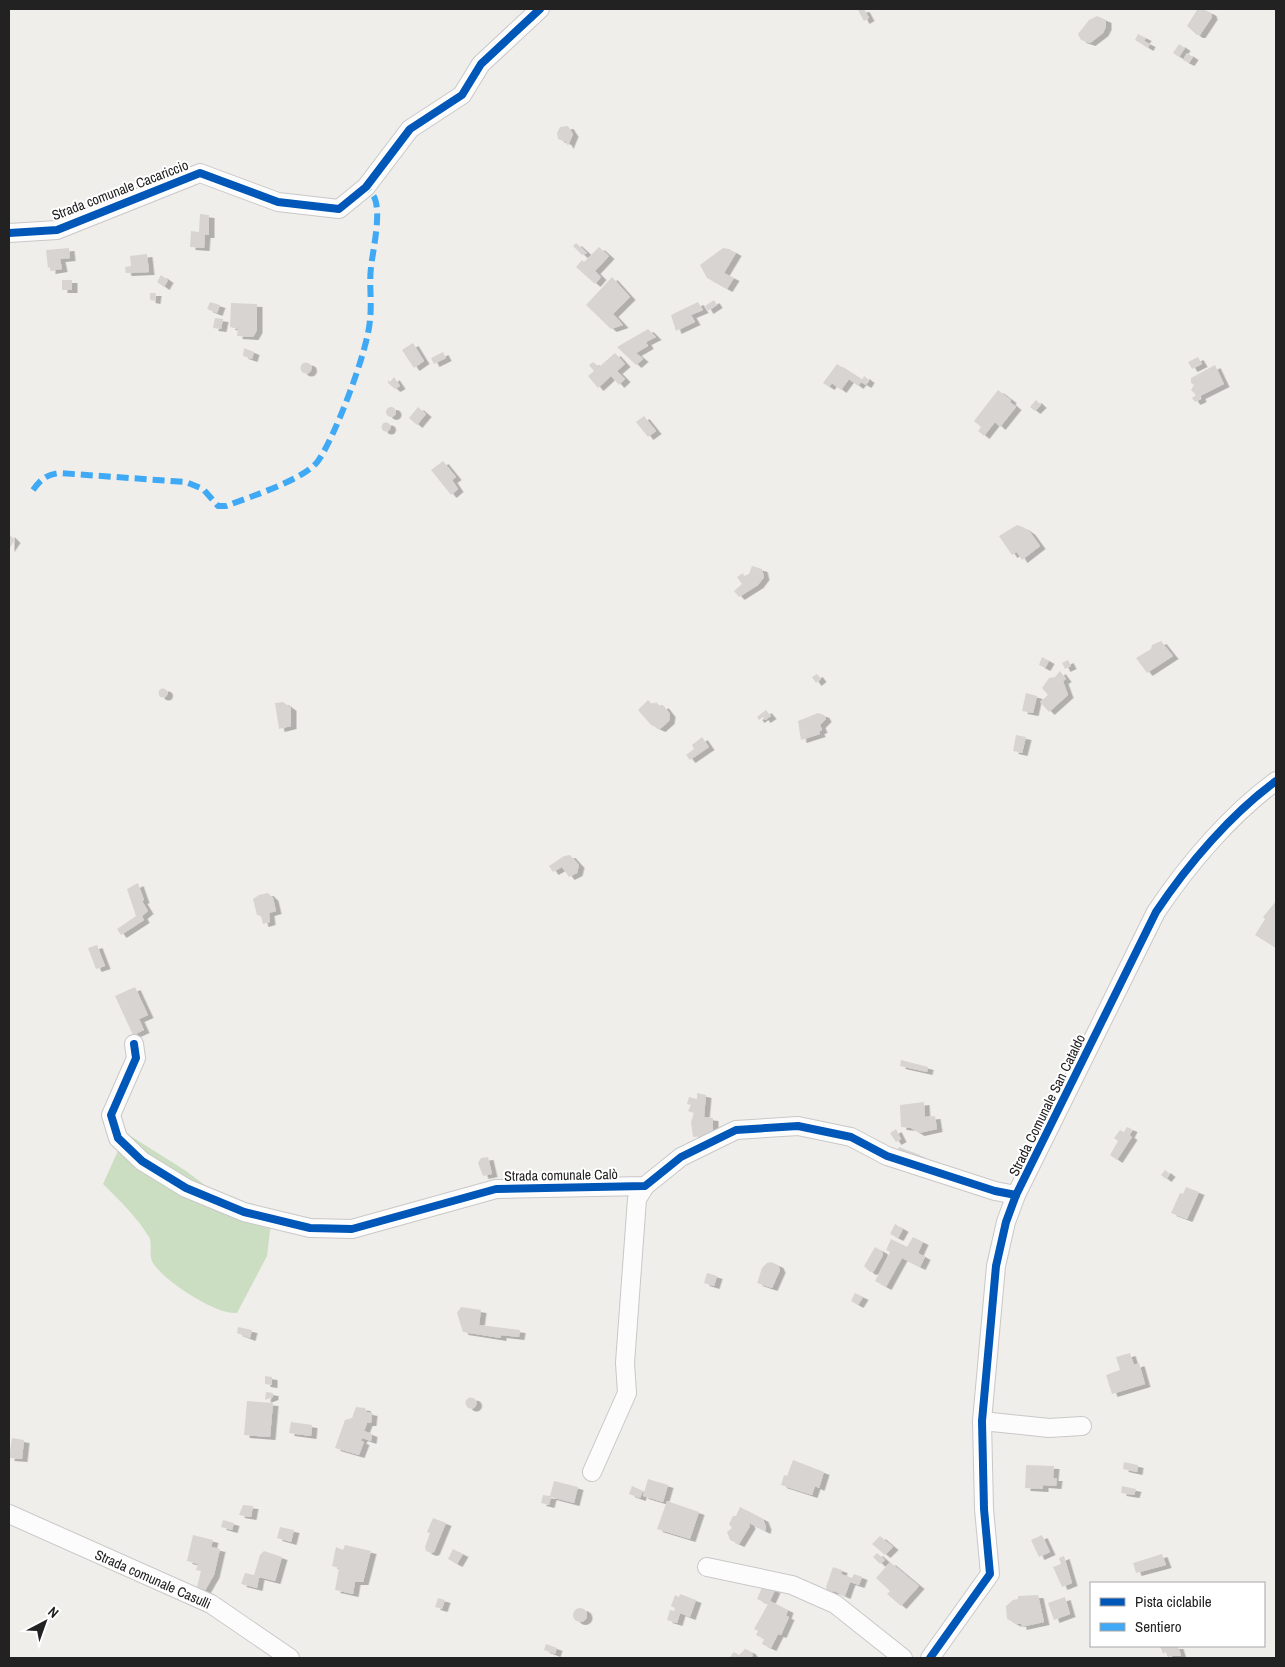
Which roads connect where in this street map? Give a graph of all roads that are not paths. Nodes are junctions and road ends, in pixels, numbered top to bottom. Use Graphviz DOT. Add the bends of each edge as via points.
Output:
graph roads {
  1 [pos="540,9"];
  2 [pos="9,233"];
  3 [pos="1276,781"];
  4 [pos="134,1044"];
  5 [pos="645,1186"];
  6 [pos="1016,1195"];
  7 [pos="982,1421"];
  8 [pos="1082,1426"];
  9 [pos="592,1472"];
  10 [pos="9,1514"];
  11 [pos="707,1567"];
  12 [pos="290,1658"];
  13 [pos="903,1658"];
  14 [pos="930,1658"];
  1 -- 2 [label="street, Strada comunale Cacariccio" via="481,64 462,95 410,129 366,187 338,209 278,202 200,173 57,230"];
  3 -- 6 [label="street, Strada Comunale San Cataldo" via="1252,798 1177,880 1156,912"];
  4 -- 5 [label="street, Strada comunale Calò" via="136,1058 112,1115 118,1138 142,1162 186,1188 244,1212 310,1228 352,1229 496,1189"];
  5 -- 6 [label="street" via="682,1157 736,1130 798,1126 851,1137 887,1156"];
  5 -- 9 [label="street" via="637,1199 625,1363 627,1393"];
  6 -- 7 [label="street, Strada Comunale San Cataldo" via="996,1266"];
  7 -- 8 [label="street" via="1049,1428"];
  7 -- 14 [label="street, Strada Comunale San Cataldo" via="984,1509 990,1574"];
  10 -- 12 [label="street, Strada comunale Casulli" via="211,1604"];
  11 -- 13 [label="street" via="792,1585 835,1604"];
}
